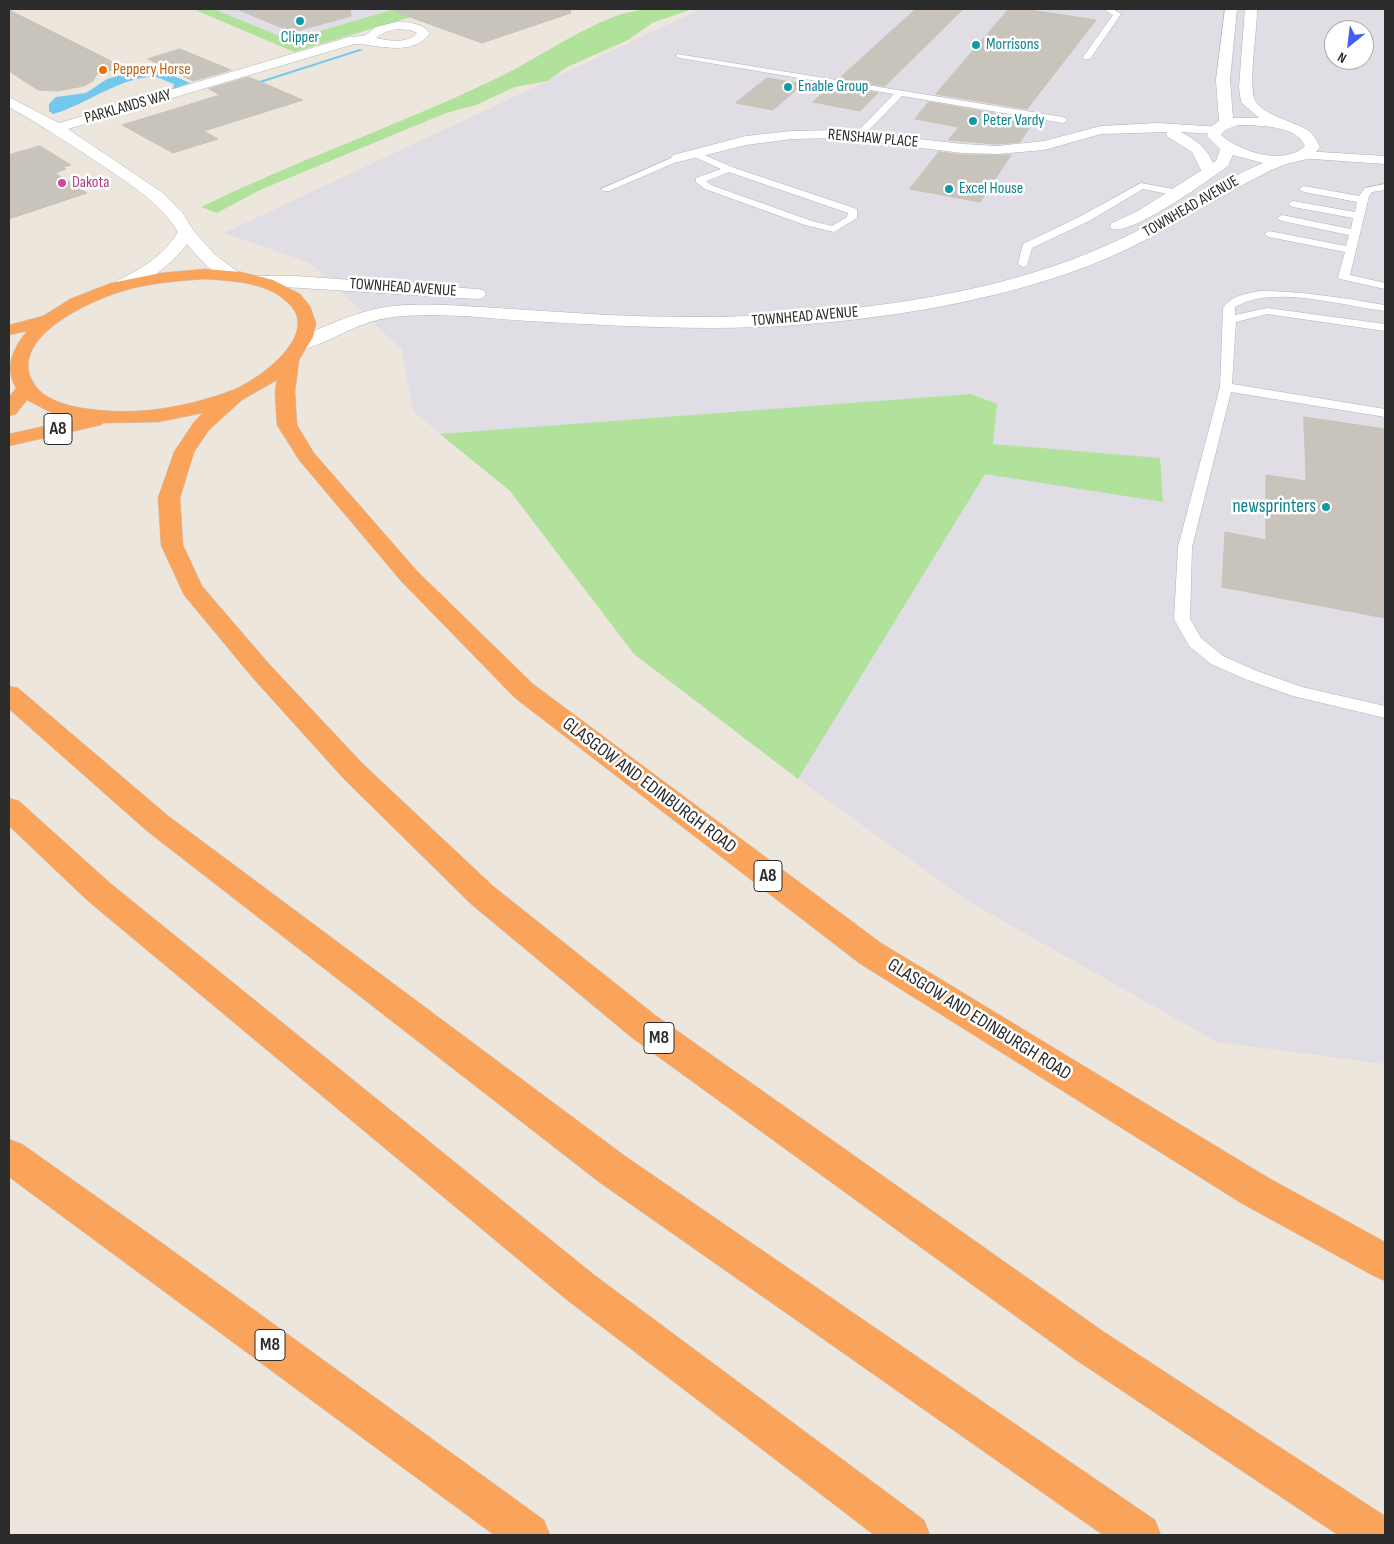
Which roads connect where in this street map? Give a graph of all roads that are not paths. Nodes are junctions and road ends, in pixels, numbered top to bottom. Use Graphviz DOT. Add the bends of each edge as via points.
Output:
graph roads {
  1 [pos="1108,9"];
  2 [pos="1231,9"];
  3 [pos="1251,9"];
  4 [pos="371,40"];
  5 [pos="680,56"];
  6 [pos="1087,57"];
  7 [pos="900,93"];
  8 [pos="9,100"];
  9 [pos="1063,120"];
  10 [pos="1284,126"];
  11 [pos="57,128"];
  12 [pos="1146,128"];
  13 [pos="1173,134"];
  14 [pos="859,135"];
  15 [pos="1222,136"];
  16 [pos="1308,137"];
  17 [pos="693,153"];
  18 [pos="1304,155"];
  19 [pos="678,158"];
  20 [pos="1284,159"];
  21 [pos="1385,159"];
  22 [pos="728,169"];
  23 [pos="1209,173"];
  24 [pos="1304,188"];
  25 [pos="1385,188"];
  26 [pos="606,190"];
  27 [pos="1178,193"];
  28 [pos="1363,200"];
  29 [pos="1293,204"];
  30 [pos="1359,216"];
  31 [pos="1282,218"];
  32 [pos="186,232"];
  33 [pos="1106,232"];
  34 [pos="1355,232"];
  35 [pos="1269,234"];
  36 [pos="1351,250"];
  37 [pos="1049,256"];
  38 [pos="1023,264"];
  39 [pos="1006,268"];
  40 [pos="232,276"];
  41 [pos="258,281"];
  42 [pos="1385,286"];
  43 [pos="119,287"];
  44 [pos="494,295"];
  45 [pos="1385,308"];
  46 [pos="1230,320"];
  47 [pos="47,322"];
  48 [pos="1385,328"];
  49 [pos="9,330"];
  50 [pos="296,352"];
  51 [pos="1226,387"];
  52 [pos="26,388"];
  53 [pos="236,395"];
  54 [pos="9,410"];
  55 [pos="1385,413"];
  56 [pos="108,418"];
  57 [pos="9,440"];
  58 [pos="9,695"];
  59 [pos="1385,712"];
  60 [pos="9,809"];
  61 [pos="9,1156"];
  62 [pos="1385,1262"];
  63 [pos="530,1535"];
  64 [pos="909,1535"];
  65 [pos="1140,1535"];
  66 [pos="1376,1535"];
  1 -- 6 [label="lane" via="1117,14"];
  2 -- 15 [label="street" via="1223,80"];
  3 -- 10 [label="street" via="1246,86 1248,102"];
  4 -- 11 [label="street, PARKLANDS WAY" via="353,40"];
  5 -- 7 [label="lane"];
  7 -- 9 [label="lane"];
  7 -- 14 [label="lane"];
  8 -- 11 [label="street"];
  10 -- 15 [label="street" via="1253,121"];
  10 -- 16 [label="street"];
  11 -- 32 [label="street" via="157,196"];
  12 -- 13 [label="street, RENSHAW PLACE"];
  12 -- 14 [label="street, RENSHAW PLACE" via="1100,130 1035,147 998,150 963,149"];
  12 -- 15 [label="street, RENSHAW PLACE" via="1173,127"];
  13 -- 15 [label="street, RENSHAW PLACE"];
  13 -- 23 [label="street, RENSHAW PLACE" via="1203,153"];
  14 -- 17 [label="street, RENSHAW PLACE" via="785,135 735,141"];
  15 -- 20 [label="street" via="1254,156"];
  15 -- 23 [label="street, TOWNHEAD AVENUE" via="1223,163"];
  16 -- 18 [label="street" via="1313,147"];
  16 -- 21 [label="street"];
  17 -- 19 [label="street, RENSHAW PLACE"];
  17 -- 22 [label="lane"];
  18 -- 20 [label="street"];
  18 -- 21 [label="street"];
  19 -- 26 [label="lane, RENSHAW PLACE"];
  20 -- 50 [label="street, TOWNHEAD AVENUE" via="1245,176 1167,223 1081,263 949,298 874,311 715,323 406,310 350,322"];
  22 -- 22 [label="lane" via="853,211 852,218 834,229 717,190 699,180"];
  23 -- 27 [label="street, TOWNHEAD AVENUE"];
  24 -- 28 [label="lane"];
  25 -- 28 [label="lane" via="1369,190"];
  27 -- 33 [label="street, TOWNHEAD AVENUE"];
  27 -- 38 [label="lane, TOWNHEAD AVENUE" via="1141,186 1076,224 1026,246"];
  28 -- 30 [label="lane"];
  29 -- 30 [label="lane"];
  30 -- 34 [label="lane"];
  31 -- 34 [label="lane"];
  32 -- 40 [label="street" via="208,258"];
  32 -- 43 [label="street" via="169,257"];
  34 -- 36 [label="lane"];
  35 -- 36 [label="lane"];
  36 -- 42 [label="lane" via="1344,277"];
  37 -- 38 [label="street"];
  38 -- 39 [label="street"];
  40 -- 41 [label="highway, GLASGOW AND EDINBURGH ROAD"];
  40 -- 43 [label="highway, GLASGOW AND EDINBURGH ROAD" via="177,276"];
  41 -- 44 [label="street, TOWNHEAD AVENUE" via="296,280"];
  41 -- 50 [label="highway, GLASGOW AND EDINBURGH ROAD" via="276,287 301,306 307,330"];
  43 -- 47 [label="highway, GLASGOW AND EDINBURGH ROAD" via="79,302"];
  45 -- 46 [label="lane" via="1269,294 1236,302 1228,311"];
  46 -- 48 [label="lane" via="1267,311"];
  46 -- 51 [label="lane"];
  47 -- 49 [label="highway"];
  47 -- 52 [label="highway" via="27,343 19,362"];
  50 -- 53 [label="highway" via="257,384"];
  50 -- 62 [label="highway, GLASGOW AND EDINBURGH ROAD / A8" via="285,392 287,425 306,456 409,576 524,691 870,953 1254,1190"];
  51 -- 55 [label="lane"];
  51 -- 59 [label="lane" via="1185,547 1182,619 1195,642 1217,660 1299,692"];
  52 -- 54 [label="highway"];
  52 -- 56 [label="highway" via="57,408"];
  53 -- 56 [label="highway" via="174,413"];
  53 -- 66 [label="highway, M8" via="201,426 184,452 169,498 172,545 192,588 261,671 353,771 482,895 643,1026 1090,1346"];
  56 -- 57 [label="highway, A8"];
  58 -- 65 [label="highway" via="157,823 612,1168"];
  60 -- 64 [label="highway" via="99,892 580,1287"];
  61 -- 63 [label="highway, M8"];
}
